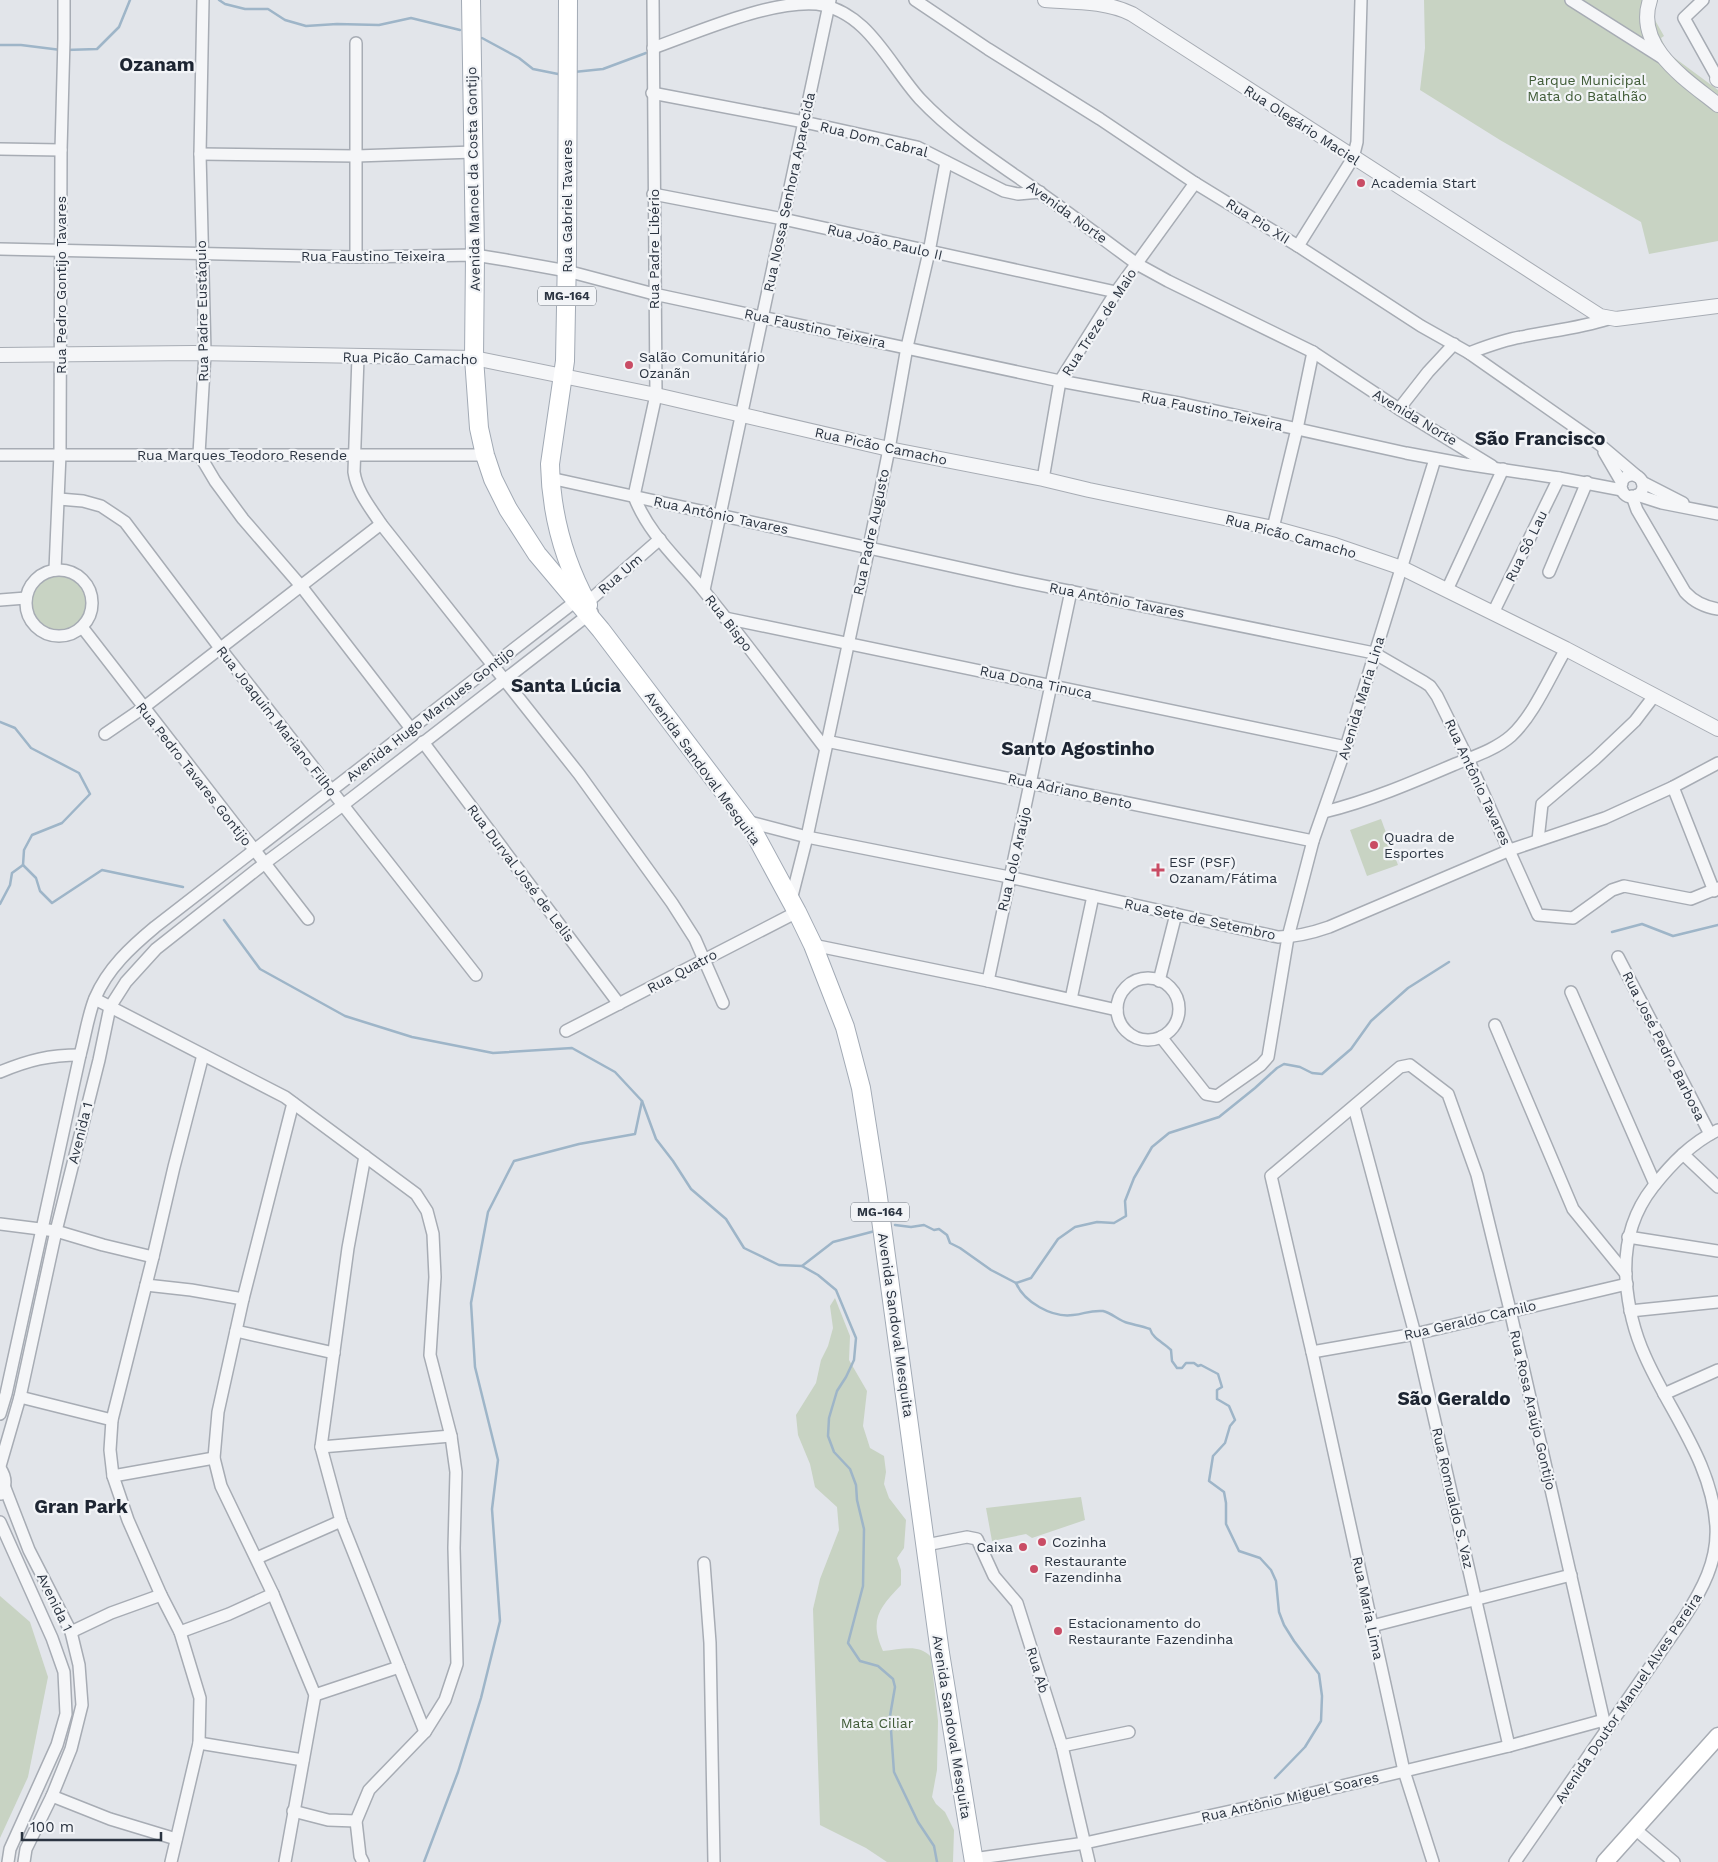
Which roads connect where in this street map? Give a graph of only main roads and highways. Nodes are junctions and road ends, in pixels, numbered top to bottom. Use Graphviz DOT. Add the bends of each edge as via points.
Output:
graph roads {
  1 [pos="471,0"];
  2 [pos="568,0"];
  3 [pos="474,358"];
  4 [pos="560,541"];
  5 [pos="537,554"];
  6 [pos="583,603"];
  7 [pos="1718,1736"];
  8 [pos="1718,1751"];
  9 [pos="1639,1832"];
  10 [pos="973,1860"];
  11 [pos="1605,1862"];
  12 [pos="1618,1862"];
  1 -- 3 [label="main road, Avenida Manoel da Costa Gontijo"];
  2 -- 4 [label="main road, Rua Gabriel Tavares / MG-164" via="565,361 550,464"];
  3 -- 5 [label="main road, Avenida Sandoval Mesquita" via="479,428 485,456 508,509"];
  4 -- 5 [label="main road" via="559,553 554,558 542,558"];
  4 -- 6 [label="main road, Rua Gabriel Tavares / MG-164"];
  5 -- 6 [label="main road, Avenida Sandoval Mesquita"];
  6 -- 10 [label="main road, Avenida Sandoval Mesquita / MG-164" via="746,821 813,945 845,1027 861,1088 877,1190 940,1653"];
  7 -- 9 [label="main road"];
  8 -- 9 [label="main road"];
  9 -- 11 [label="main road"];
  9 -- 12 [label="main road"];
}
